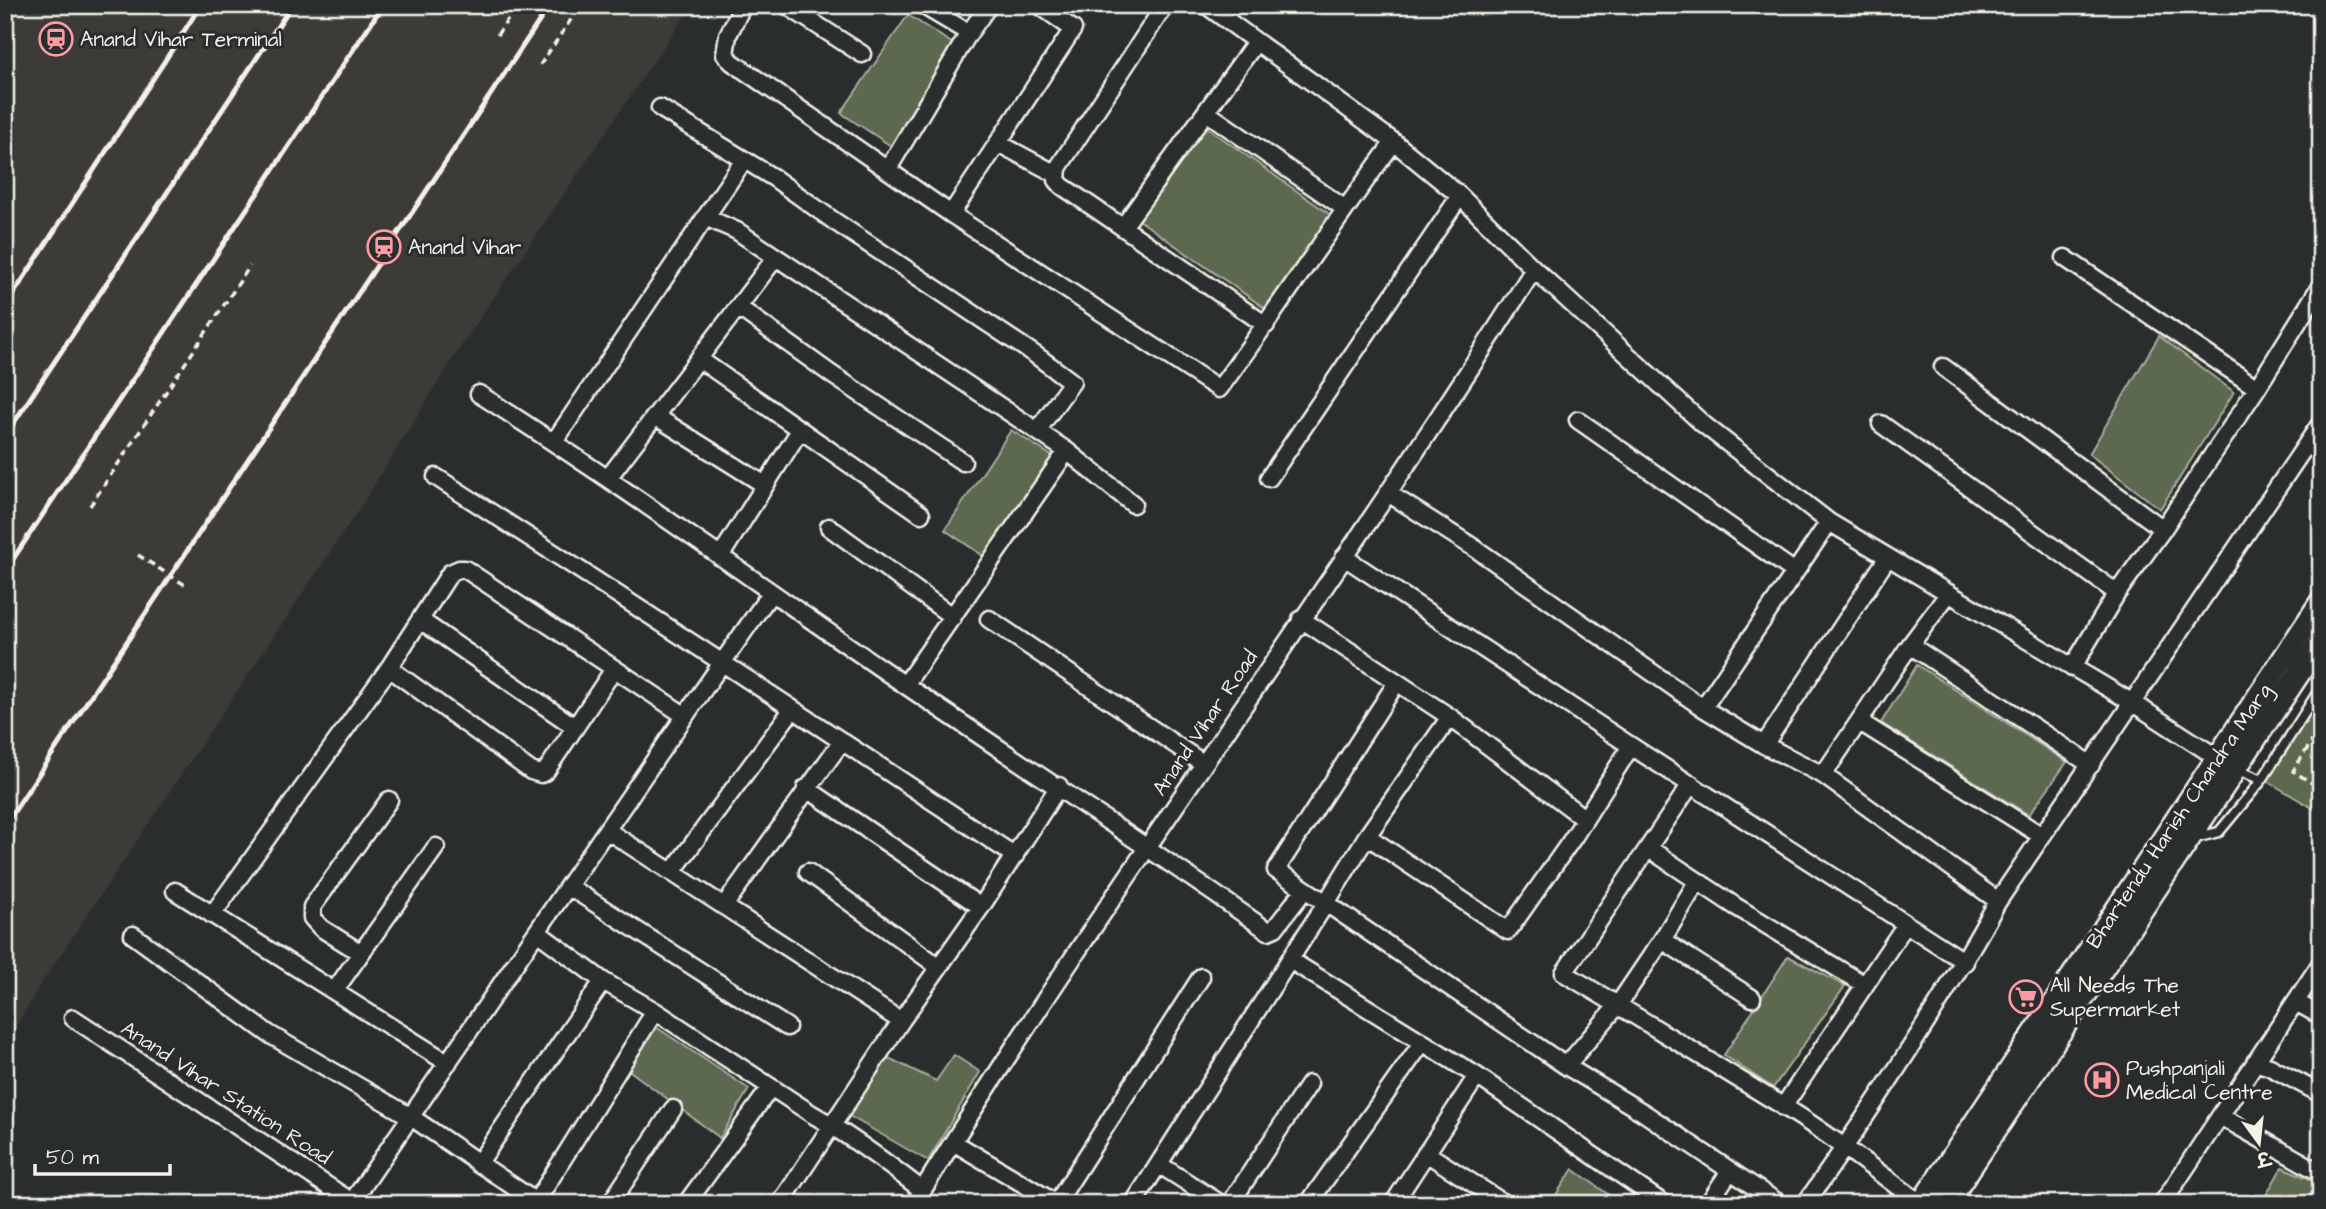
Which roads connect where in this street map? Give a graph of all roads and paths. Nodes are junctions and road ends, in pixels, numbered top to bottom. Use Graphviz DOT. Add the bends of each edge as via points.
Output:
graph roads {
  1 [pos="518,5"];
  2 [pos="581,5"];
  3 [pos="743,5"];
  4 [pos="786,5"];
  5 [pos="922,5"];
  6 [pos="989,5"];
  7 [pos="1039,5"];
  8 [pos="1165,5"];
  9 [pos="1206,5"];
  10 [pos="969,33"];
  11 [pos="497,35"];
  12 [pos="1256,42"];
  13 [pos="862,54"];
  14 [pos="540,65"];
  15 [pos="660,108"];
  16 [pos="1206,112"];
  17 [pos="1394,142"];
  18 [pos="998,143"];
  19 [pos="744,160"];
  20 [pos="888,169"];
  21 [pos="1056,174"];
  22 [pos="1460,196"];
  23 [pos="1344,208"];
  24 [pos="951,214"];
  25 [pos="705,216"];
  26 [pos="1123,227"];
  27 [pos="776,257"];
  28 [pos="2065,258"];
  29 [pos="250,266"];
  30 [pos="1534,269"];
  31 [pos="2321,285"];
  32 [pos="738,307"];
  33 [pos="1266,325"];
  34 [pos="699,359"];
  35 [pos="1943,367"];
  36 [pos="2257,388"];
  37 [pos="479,394"];
  38 [pos="655,416"];
  39 [pos="1578,421"];
  40 [pos="2321,423"];
  41 [pos="1881,424"];
  42 [pos="800,430"];
  43 [pos="1037,430"];
  44 [pos="554,442"];
  45 [pos="1067,450"];
  46 [pos="963,462"];
  47 [pos="436,477"];
  48 [pos="608,478"];
  49 [pos="1269,478"];
  50 [pos="765,485"];
  51 [pos="1388,493"];
  52 [pos="1133,504"];
  53 [pos="90,506"];
  54 [pos="921,514"];
  55 [pos="1829,522"];
  56 [pos="829,527"];
  57 [pos="2163,530"];
  58 [pos="138,555"];
  59 [pos="1344,556"];
  60 [pos="720,557"];
  61 [pos="1888,557"];
  62 [pos="1795,572"];
  63 [pos="185,585"];
  64 [pos="771,593"];
  65 [pos="1949,593"];
  66 [pos="2117,593"];
  67 [pos="2321,602"];
  68 [pos="953,617"];
  69 [pos="989,619"];
  70 [pos="1301,619"];
  71 [pos="419,620"];
  72 [pos="2321,639"];
  73 [pos="1910,645"];
  74 [pos="723,661"];
  75 [pos="389,668"];
  76 [pos="614,668"];
  77 [pos="2072,668"];
  78 [pos="1397,682"];
  79 [pos="905,685"];
  80 [pos="2321,687"];
  81 [pos="2133,703"];
  82 [pos="1703,708"];
  83 [pos="792,710"];
  84 [pos="684,715"];
  85 [pos="1450,717"];
  86 [pos="1860,722"];
  87 [pos="575,727"];
  88 [pos="2321,727"];
  89 [pos="842,741"];
  90 [pos="1631,746"];
  91 [pos="1764,746"];
  92 [pos="1204,764"];
  93 [pos="2226,764"];
  94 [pos="2091,765"];
  95 [pos="1823,775"];
  96 [pos="2262,780"];
  97 [pos="1691,784"];
  98 [pos="1059,786"];
  99 [pos="806,788"];
  100 [pos="2321,789"];
  101 [pos="389,800"];
  102 [pos="1585,819"];
  103 [pos="608,831"];
  104 [pos="1367,836"];
  105 [pos="2042,836"];
  106 [pos="2188,840"];
  107 [pos="436,846"];
  108 [pos="1147,846"];
  109 [pos="1648,848"];
  110 [pos="1015,856"];
  111 [pos="808,872"];
  112 [pos="672,873"];
  113 [pos="1697,882"];
  114 [pos="568,886"];
  115 [pos="1305,889"];
  116 [pos="175,891"];
  117 [pos="1998,901"];
  118 [pos="1326,903"];
  119 [pos="724,906"];
  120 [pos="981,906"];
  121 [pos="212,915"];
  122 [pos="1906,925"];
  123 [pos="537,932"];
  124 [pos="133,935"];
  125 [pos="1662,940"];
  126 [pos="360,953"];
  127 [pos="1290,960"];
  128 [pos="1965,962"];
  129 [pos="2321,963"];
  130 [pos="939,967"];
  131 [pos="1201,977"];
  132 [pos="603,981"];
  133 [pos="1865,985"];
  134 [pos="335,990"];
  135 [pos="1752,998"];
  136 [pos="2296,1002"];
  137 [pos="1618,1005"];
  138 [pos="655,1012"];
  139 [pos="2321,1016"];
  140 [pos="73,1018"];
  141 [pos="901,1021"];
  142 [pos="788,1027"];
  143 [pos="1422,1043"];
  144 [pos="2255,1062"];
  145 [pos="448,1063"];
  146 [pos="1566,1066"];
  147 [pos="1476,1076"];
  148 [pos="1309,1084"];
  149 [pos="771,1087"];
  150 [pos="2321,1094"];
  151 [pos="1783,1107"];
  152 [pos="673,1108"];
  153 [pos="2220,1116"];
  154 [pos="411,1117"];
  155 [pos="831,1125"];
  156 [pos="953,1142"];
  157 [pos="1845,1148"];
  158 [pos="1426,1153"];
  159 [pos="478,1164"];
  160 [pos="1160,1165"];
  161 [pos="1730,1171"];
  162 [pos="2321,1174"];
  163 [pos="918,1197"];
  164 [pos="354,1203"];
  165 [pos="538,1203"];
  166 [pos="610,1204"];
  167 [pos="686,1204"];
  168 [pos="780,1204"];
  169 [pos="1057,1204"];
  170 [pos="1133,1204"];
  171 [pos="1221,1204"];
  172 [pos="1230,1204"];
  173 [pos="1308,1204"];
  174 [pos="1393,1204"];
  175 [pos="1505,1204"];
  176 [pos="1664,1204"];
  177 [pos="1707,1204"];
  178 [pos="1780,1204"];
  179 [pos="1805,1204"];
  180 [pos="1921,1204"];
  181 [pos="1946,1204"];
  182 [pos="2162,1204"];
  1 -- 11 [label="path"];
  2 -- 14 [label="path"];
  3 -- 20 [label="street" via="728,35 725,54 732,62"];
  4 -- 13 [label="street"];
  5 -- 10 [label="street"];
  6 -- 10 [label="street"];
  7 -- 18 [label="street" via="1073,29"];
  8 -- 21 [label="street"];
  9 -- 12 [label="street"];
  10 -- 20 [label="street"];
  12 -- 16 [label="street"];
  12 -- 17 [label="street"];
  15 -- 19 [label="street"];
  16 -- 23 [label="street"];
  16 -- 26 [label="street"];
  17 -- 22 [label="street"];
  17 -- 23 [label="street"];
  18 -- 21 [label="street"];
  18 -- 24 [label="street"];
  19 -- 25 [label="street"];
  19 -- 43 [label="street" via="1072,382"];
  20 -- 24 [label="street"];
  21 -- 26 [label="street" via="1062,186"];
  22 -- 30 [label="street"];
  22 -- 49 [label="street"];
  23 -- 33 [label="street"];
  24 -- 33 [label="street" via="1219,389"];
  25 -- 27 [label="street"];
  25 -- 44 [label="street"];
  26 -- 33 [label="street"];
  27 -- 32 [label="street"];
  27 -- 43 [label="street"];
  28 -- 36 [label="street"];
  29 -- 53 [label="path"];
  30 -- 51 [label="street, Anand Vihar Road"];
  30 -- 55 [label="street" via="1703,424"];
  31 -- 36 [label="street"];
  32 -- 34 [label="street"];
  32 -- 46 [label="street"];
  34 -- 38 [label="street"];
  34 -- 42 [label="street"];
  35 -- 57 [label="street"];
  36 -- 57 [label="street"];
  37 -- 44 [label="street"];
  38 -- 48 [label="street"];
  38 -- 50 [label="street"];
  39 -- 62 [label="street"];
  40 -- 81 [label="street"];
  41 -- 66 [label="street"];
  42 -- 50 [label="street"];
  42 -- 54 [label="street"];
  43 -- 45 [label="street"];
  44 -- 48 [label="street"];
  45 -- 52 [label="street"];
  45 -- 68 [label="street"];
  47 -- 74 [label="street"];
  48 -- 60 [label="street"];
  50 -- 60 [label="street"];
  51 -- 59 [label="street, Anand Vihar Road"];
  51 -- 82 [label="street"];
  55 -- 61 [label="street"];
  55 -- 62 [label="street"];
  56 -- 68 [label="street"];
  57 -- 66 [label="street"];
  58 -- 63 [label="path, bridge"];
  59 -- 70 [label="street, Anand Vihar Road"];
  59 -- 90 [label="street"];
  60 -- 64 [label="street"];
  61 -- 65 [label="street"];
  61 -- 91 [label="street"];
  62 -- 82 [label="street"];
  64 -- 74 [label="street"];
  64 -- 79 [label="street"];
  65 -- 73 [label="street"];
  65 -- 77 [label="street"];
  66 -- 77 [label="street"];
  67 -- 93 [label="main road, Bhartendu Harish Chandra Marg"];
  68 -- 79 [label="street"];
  69 -- 92 [label="street"];
  70 -- 78 [label="street"];
  70 -- 92 [label="street, Anand Vihar Road"];
  71 -- 75 [label="street"];
  71 -- 76 [label="street" via="450,573 465,569"];
  71 -- 87 [label="street"];
  72 -- 93 [label="main road, Bhartendu Harish Chandra Marg"];
  73 -- 86 [label="street"];
  73 -- 94 [label="street"];
  74 -- 83 [label="street"];
  74 -- 84 [label="street"];
  75 -- 87 [label="street" via="536,773 546,771"];
  75 -- 121 [label="street"];
  76 -- 84 [label="street"];
  76 -- 87 [label="street"];
  77 -- 81 [label="street"];
  78 -- 85 [label="street"];
  78 -- 115 [label="street" via="1276,870"];
  79 -- 98 [label="street"];
  80 -- 96 [label="lane"];
  81 -- 93 [label="street"];
  81 -- 94 [label="street"];
  82 -- 91 [label="street"];
  83 -- 89 [label="street"];
  83 -- 112 [label="street"];
  84 -- 103 [label="street"];
  85 -- 102 [label="street"];
  85 -- 104 [label="street"];
  86 -- 95 [label="street"];
  86 -- 105 [label="street"];
  88 -- 100 [label="path" via="2292,771"];
  89 -- 99 [label="street"];
  89 -- 110 [label="street"];
  90 -- 97 [label="street"];
  90 -- 102 [label="street"];
  91 -- 95 [label="street"];
  92 -- 108 [label="street, Anand Vihar Road"];
  93 -- 96 [label="lane"];
  93 -- 106 [label="main road, Bhartendu Harish Chandra Marg"];
  93 -- 180 [label="main road, Bhartendu Harish Chandra Marg"];
  94 -- 105 [label="street"];
  95 -- 117 [label="street"];
  96 -- 106 [label="lane" via="2219,832"];
  97 -- 109 [label="street"];
  97 -- 122 [label="street"];
  98 -- 108 [label="street"];
  98 -- 110 [label="street"];
  99 -- 119 [label="street"];
  99 -- 120 [label="street"];
  101 -- 126 [label="street" via="312,906 312,918 321,928"];
  102 -- 104 [label="street" via="1508,932"];
  103 -- 112 [label="street"];
  103 -- 114 [label="street"];
  104 -- 118 [label="street"];
  105 -- 117 [label="street"];
  106 -- 181 [label="main road, Bhartendu Harish Chandra Marg"];
  107 -- 126 [label="street"];
  108 -- 115 [label="street" via="1268,931 1275,929"];
  108 -- 156 [label="street, Anand Vihar Road"];
  109 -- 113 [label="street"];
  109 -- 137 [label="street" via="1564,973"];
  110 -- 120 [label="street"];
  111 -- 130 [label="street"];
  112 -- 119 [label="street"];
  113 -- 125 [label="street"];
  113 -- 133 [label="street"];
  114 -- 123 [label="street"];
  114 -- 142 [label="street"];
  115 -- 118 [label="street"];
  116 -- 121 [label="street"];
  117 -- 128 [label="street"];
  118 -- 127 [label="street"];
  118 -- 146 [label="street"];
  119 -- 141 [label="street"];
  120 -- 130 [label="street"];
  121 -- 134 [label="street"];
  122 -- 128 [label="street"];
  122 -- 133 [label="street"];
  123 -- 132 [label="street"];
  123 -- 145 [label="street"];
  124 -- 154 [label="street" via="269,1034"];
  125 -- 135 [label="street"];
  125 -- 137 [label="street"];
  126 -- 134 [label="street"];
  127 -- 143 [label="street"];
  127 -- 160 [label="street"];
  128 -- 157 [label="street"];
  129 -- 136 [label="street"];
  130 -- 141 [label="street"];
  131 -- 169 [label="street"];
  132 -- 138 [label="street"];
  132 -- 159 [label="street"];
  133 -- 151 [label="street"];
  134 -- 145 [label="street"];
  136 -- 139 [label="street"];
  136 -- 144 [label="street"];
  137 -- 146 [label="street"];
  137 -- 151 [label="street"];
  138 -- 149 [label="street"];
  138 -- 165 [label="street"];
  140 -- 164 [label="street, Anand Vihar Station Road"];
  141 -- 155 [label="street"];
  143 -- 147 [label="street"];
  143 -- 173 [label="street"];
  144 -- 150 [label="street"];
  144 -- 153 [label="street"];
  145 -- 154 [label="street"];
  146 -- 161 [label="street"];
  147 -- 158 [label="street"];
  147 -- 176 [label="street"];
  148 -- 172 [label="street"];
  149 -- 155 [label="street"];
  149 -- 167 [label="street"];
  151 -- 157 [label="street"];
  152 -- 166 [label="street"];
  153 -- 162 [label="street"];
  153 -- 182 [label="street"];
  154 -- 159 [label="street"];
  154 -- 164 [label="street"];
  155 -- 163 [label="street"];
  155 -- 168 [label="street"];
  156 -- 163 [label="street, Anand Vihar Road"];
  156 -- 169 [label="street"];
  157 -- 179 [label="street"];
  157 -- 180 [label="street"];
  158 -- 174 [label="street"];
  158 -- 175 [label="street"];
  159 -- 165 [label="street"];
  160 -- 170 [label="street"];
  160 -- 171 [label="street"];
  161 -- 177 [label="street"];
  161 -- 178 [label="street"];
}
